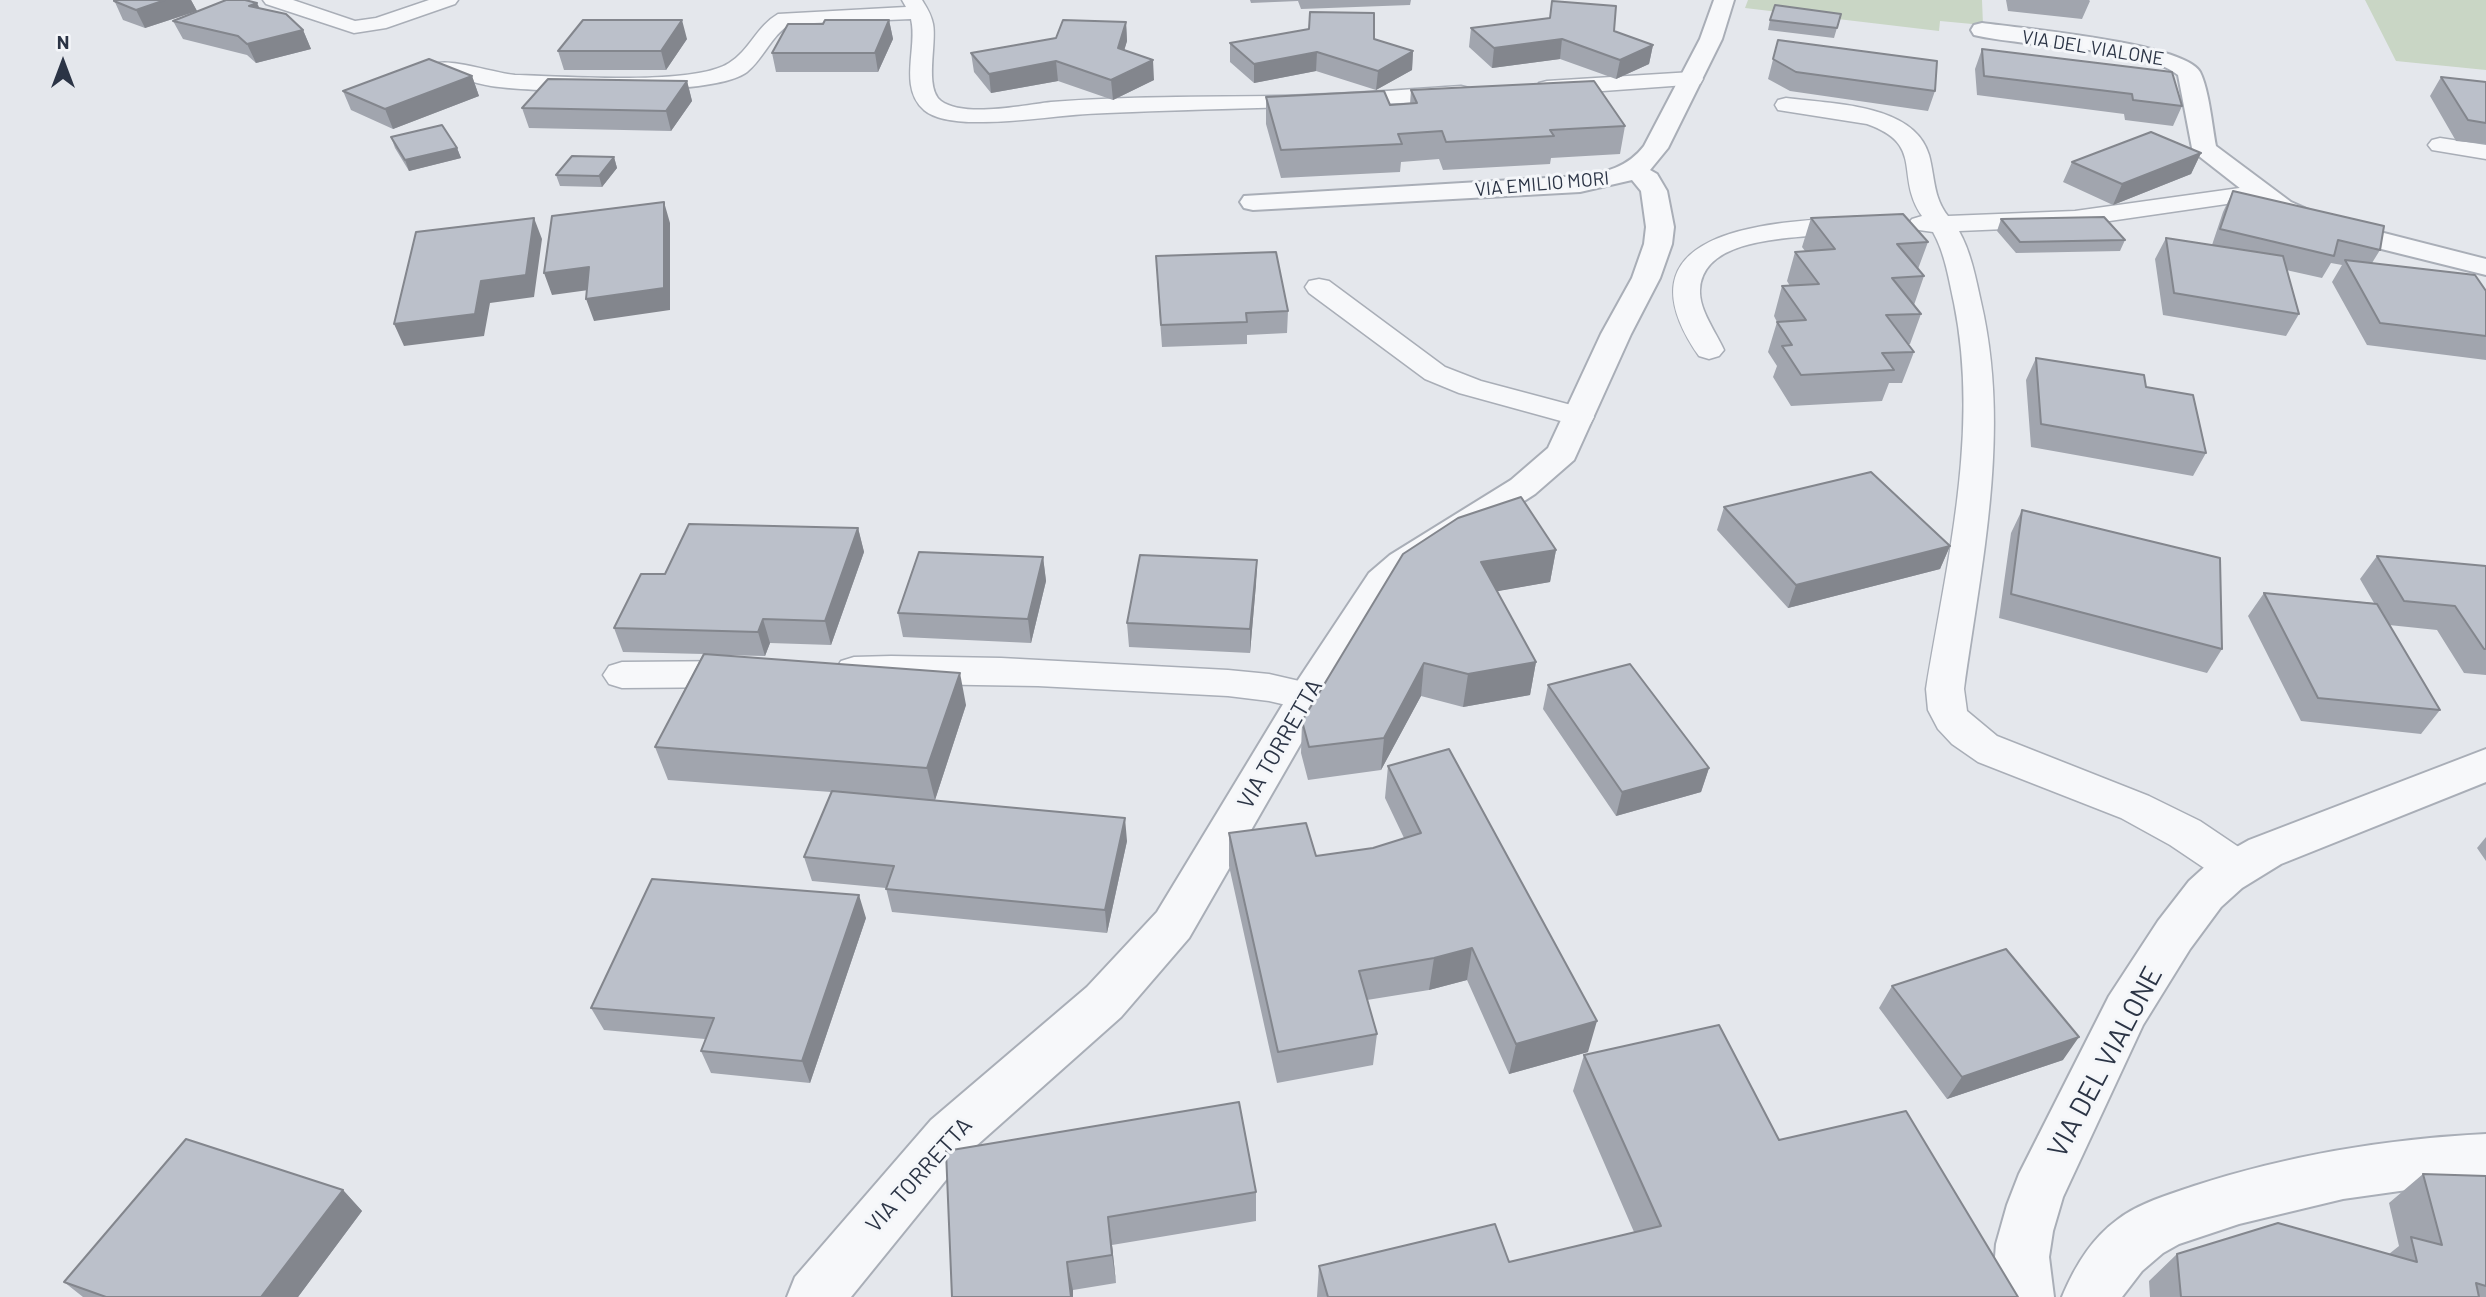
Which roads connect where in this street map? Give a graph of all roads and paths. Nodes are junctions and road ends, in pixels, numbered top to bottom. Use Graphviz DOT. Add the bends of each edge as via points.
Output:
graph roads {
  1 [pos="273,0"];
  2 [pos="448,0"];
  3 [pos="1724,0"];
  4 [pos="916,6"];
  5 [pos="1982,30"];
  6 [pos="447,68"];
  7 [pos="1692,79"];
  8 [pos="1527,89"];
  9 [pos="1485,92"];
  10 [pos="1786,105"];
  11 [pos="2440,145"];
  12 [pos="2486,152"];
  13 [pos="1634,171"];
  14 [pos="2261,192"];
  15 [pos="1253,202"];
  16 [pos="1941,224"];
  17 [pos="2475,264"];
  18 [pos="1320,287"];
  19 [pos="2476,293"];
  20 [pos="1709,350"];
  21 [pos="1578,417"];
  22 [pos="823,672"];
  23 [pos="772,674"];
  24 [pos="622,675"];
  25 [pos="1308,696"];
  26 [pos="2486,765"];
  27 [pos="2237,868"];
  28 [pos="2486,1159"];
  29 [pos="815,1297"];
  30 [pos="2026,1297"];
  31 [pos="2090,1297"];
  1 -- 2 [label="lane" via="344,26 359,27"];
  3 -- 7 [label="street, VIA EMILIO MORI"];
  4 -- 6 [label="lane" via="785,19 772,26 735,70 696,82 514,82"];
  4 -- 9 [label="lane" via="925,30 922,90 933,105 954,113"];
  5 -- 14 [label="street, VIA DEL VIALONE" via="2127,50 2181,65 2189,73 2204,148"];
  7 -- 8 [label="lane"];
  7 -- 13 [label="street, VIA EMILIO MORI" via="1656,148"];
  10 -- 16 [label="lane" via="1869,118 1902,132 1918,153 1923,195"];
  11 -- 12 [label="lane"];
  13 -- 15 [label="street, VIA EMILIO MORI" via="1580,184"];
  13 -- 21 [label="street, VIA TORRETTA" via="1648,179 1654,191 1658,244"];
  14 -- 16 [label="lane" via="2096,216"];
  14 -- 17 [label="street, VIA DEL VIALONE" via="2289,212 2319,225"];
  16 -- 20 [label="lane" via="1758,234 1725,244 1691,269 1686,289"];
  16 -- 27 [label="lane" via="1961,275 1980,394 1978,460 1945,689 1946,709 1958,727 1992,752 2135,807"];
  17 -- 19 [label="lane" via="2465,274"];
  18 -- 21 [label="lane" via="1436,373"];
  21 -- 25 [label="street, VIA TORRETTA" via="1562,453 1536,478 1388,576"];
  22 -- 25 [label="lane" via="1022,671 1266,686"];
  23 -- 24 [label="lane"];
  25 -- 29 [label="street, VIA TORRETTA" via="1173,925 1104,1002 949,1137"];
  26 -- 27 [label="street, VIA DEL VIALONE" via="2310,832"];
  27 -- 30 [label="street, VIA DEL VIALONE" via="2205,894 2186,918 2113,1034 2028,1217 2021,1266"];
  28 -- 31 [label="street" via="2411,1162 2328,1175 2174,1219 2136,1238 2119,1253"];
}
